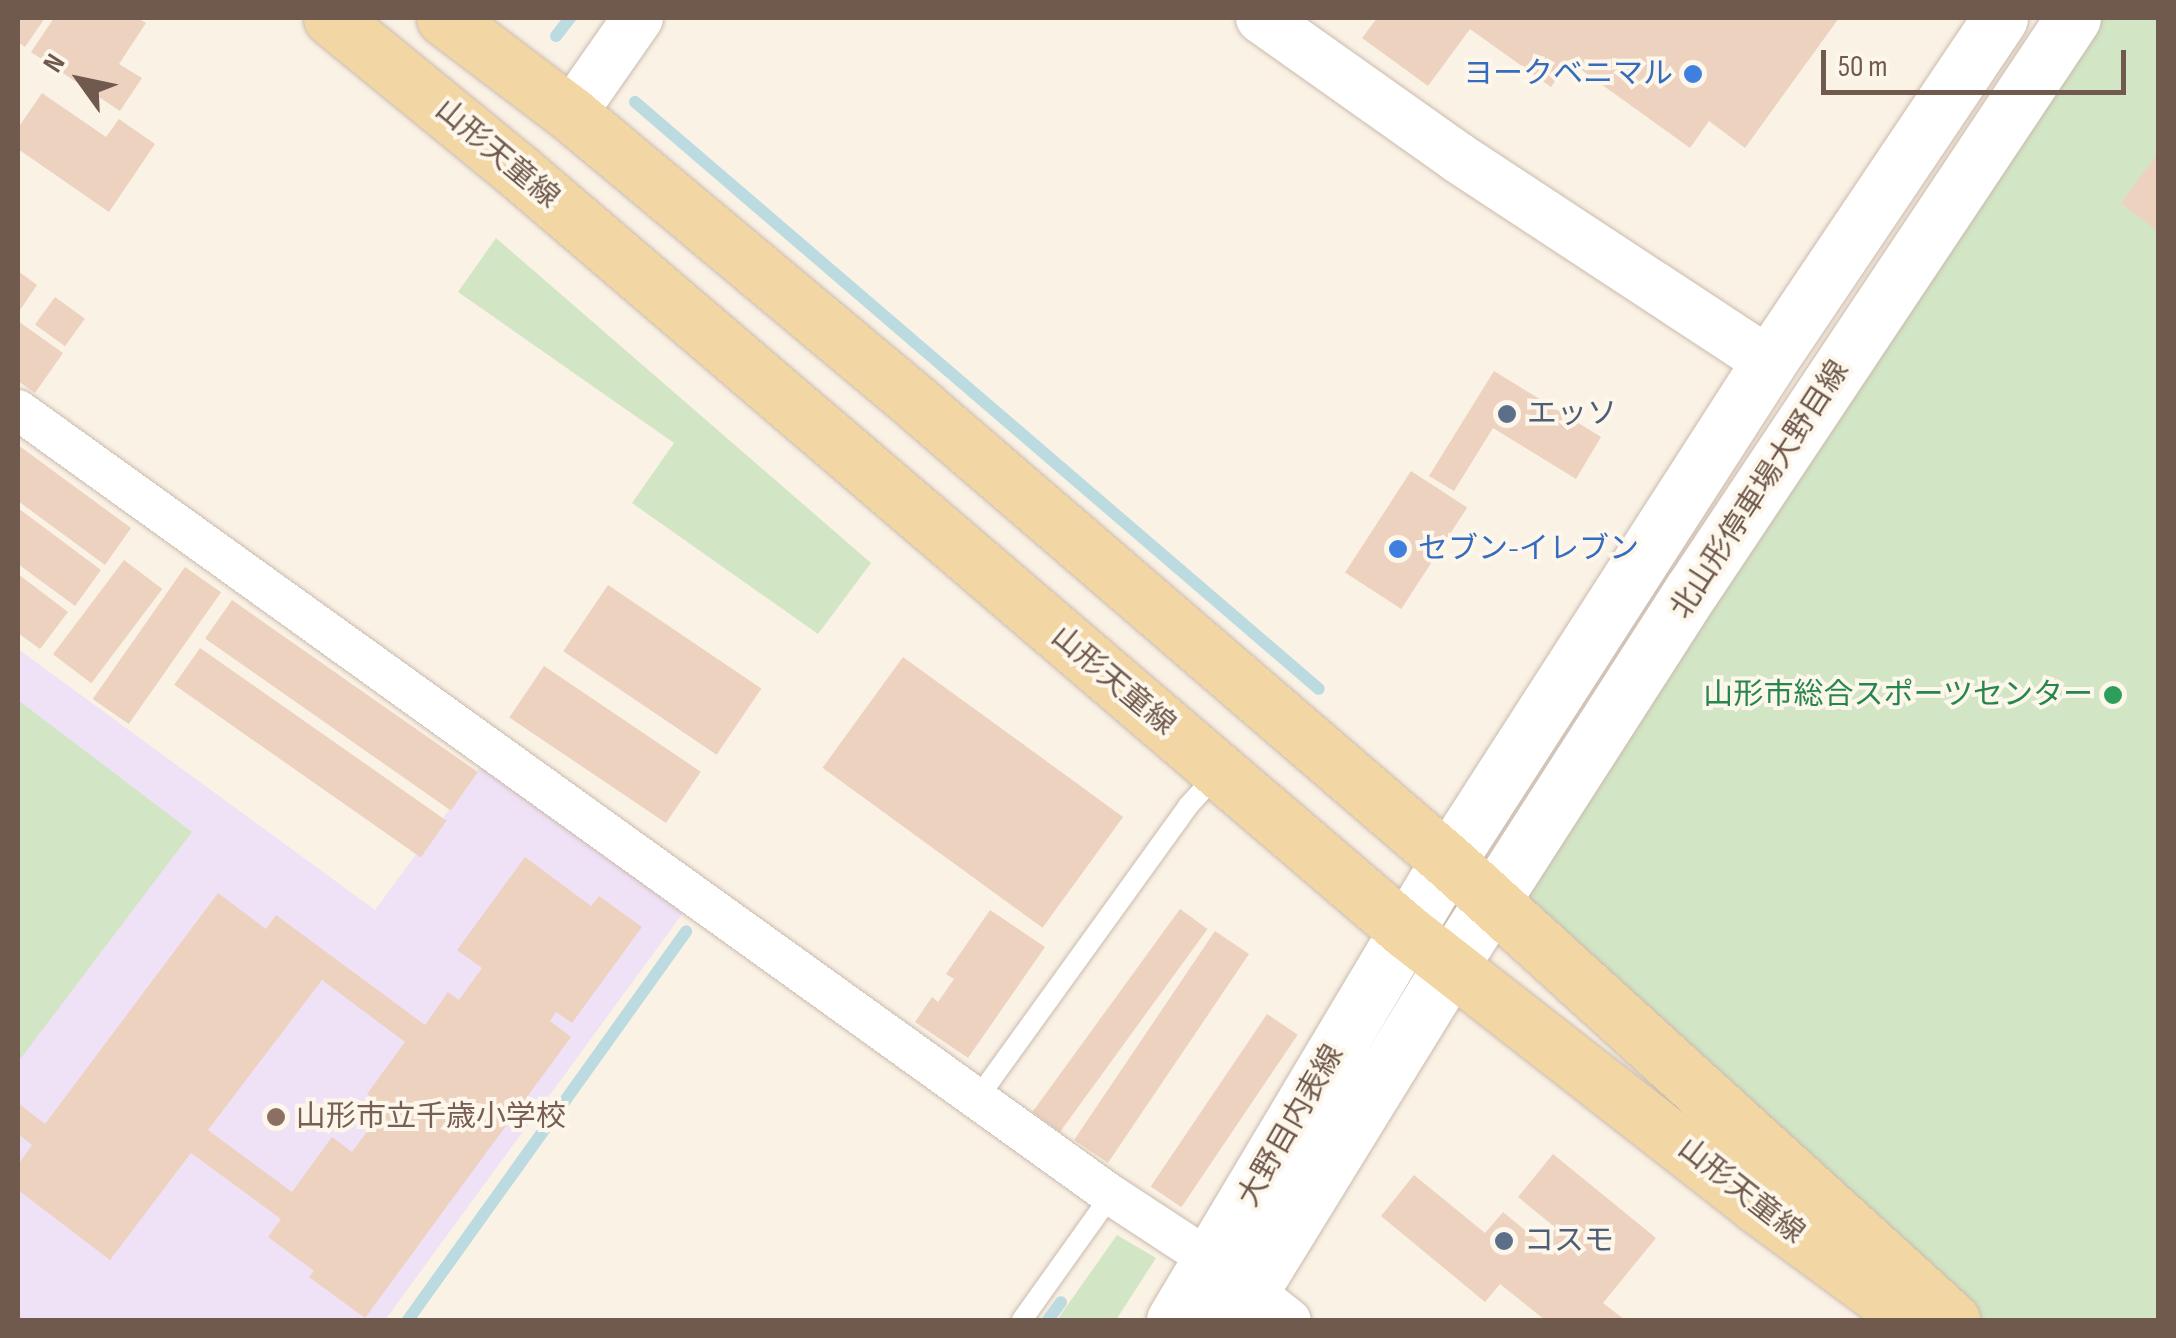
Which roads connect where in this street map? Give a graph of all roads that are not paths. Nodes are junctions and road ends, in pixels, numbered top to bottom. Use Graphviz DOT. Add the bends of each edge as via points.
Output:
graph roads {
  1 [pos="332,18"];
  2 [pos="444,18"];
  3 [pos="638,18"];
  4 [pos="1261,18"];
  5 [pos="2000,18"];
  6 [pos="2073,18"];
  7 [pos="571,114"];
  8 [pos="1769,362"];
  9 [pos="18,410"];
  10 [pos="1219,772"];
  11 [pos="1448,861"];
  12 [pos="1493,904"];
  13 [pos="1406,931"];
  14 [pos="1451,965"];
  15 [pos="978,1099"];
  16 [pos="1110,1195"];
  17 [pos="1247,1298"];
  18 [pos="1022,1320"];
  19 [pos="1174,1320"];
  20 [pos="1913,1320"];
  21 [pos="1952,1320"];
  1 -- 10 [label="main road, 山形天童線"];
  2 -- 7 [label="main road, 山形天童線"];
  3 -- 7 [label="street"];
  4 -- 8 [label="street"];
  5 -- 8 [label="main road, 北山形停車場大野目線"];
  6 -- 12 [label="main road, 北山形停車場大野目線" via="1703,574"];
  7 -- 11 [label="main road, 山形天童線"];
  8 -- 11 [label="main road, 北山形停車場大野目線"];
  9 -- 15 [label="street"];
  10 -- 13 [label="main road, 山形天童線"];
  10 -- 15 [label="lane"];
  11 -- 12 [label="main road, 山形天童線"];
  11 -- 13 [label="main road, 北山形停車場大野目線"];
  12 -- 14 [label="main road, 北山形停車場大野目線"];
  12 -- 21 [label="main road, 山形天童線"];
  13 -- 14 [label="main road, 山形天童線"];
  13 -- 17 [label="main road, 大野目内表線"];
  14 -- 17 [label="main road, 大野目内表線"];
  14 -- 20 [label="main road, 山形天童線"];
  15 -- 16 [label="street"];
  16 -- 17 [label="street"];
  16 -- 18 [label="lane"];
  17 -- 19 [label="main road, 大野目内表線"];
}
